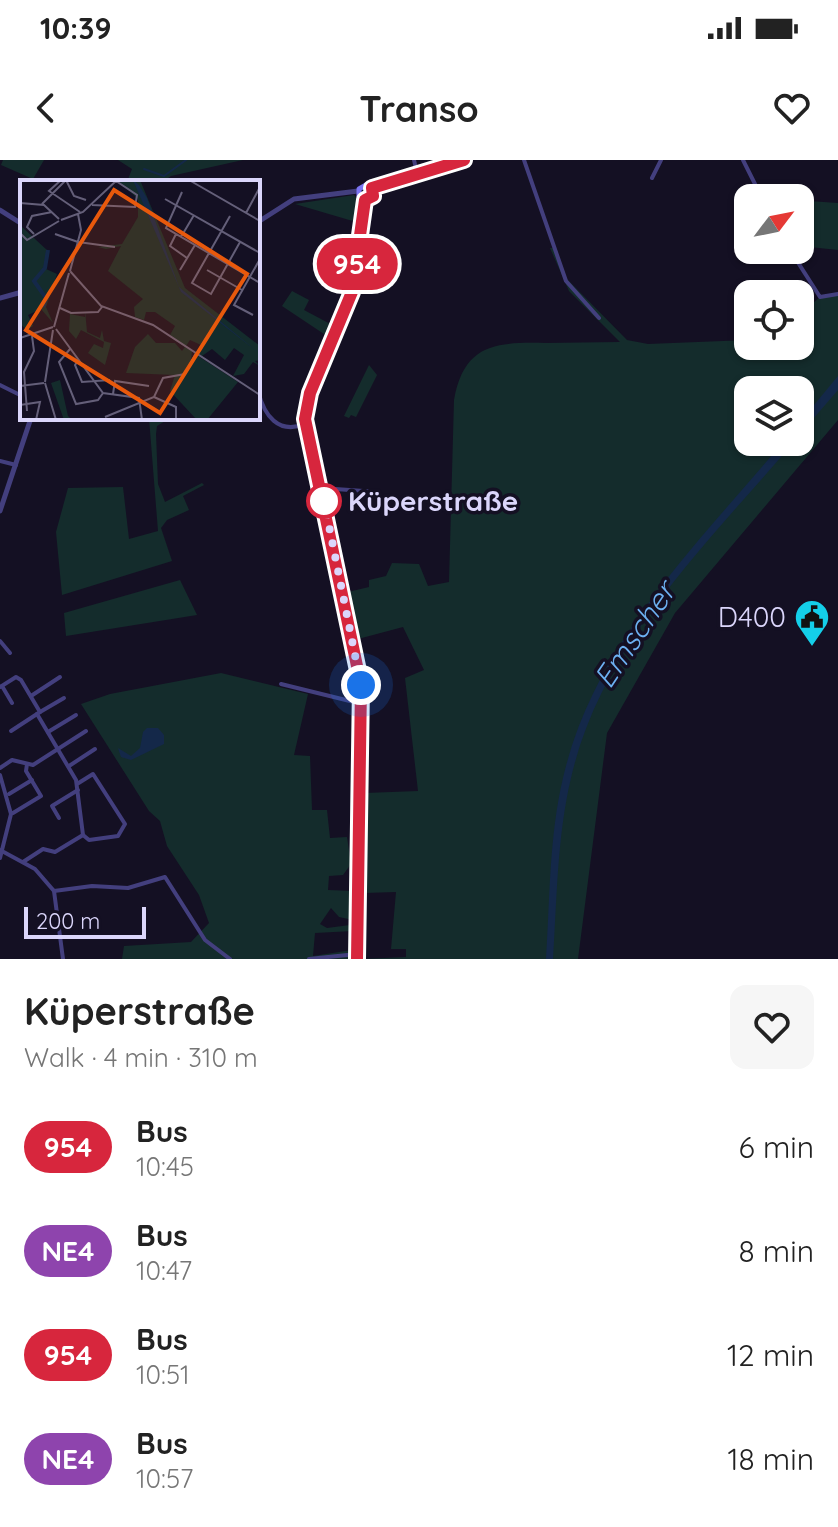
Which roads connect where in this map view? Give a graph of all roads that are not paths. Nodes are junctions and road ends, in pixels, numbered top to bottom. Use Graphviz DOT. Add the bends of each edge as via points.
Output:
graph roads {
  1 [pos="414,160"];
  2 [pos="464,160"];
  3 [pos="524,160"];
  4 [pos="661,160"];
  5 [pos="743,160"];
  6 [pos="417,173"];
  7 [pos="652,178"];
  8 [pos="755,184"];
  9 [pos="372,188"];
  10 [pos="358,191"];
  11 [pos="365,200"];
  12 [pos="0,210"];
  13 [pos="260,221"];
  14 [pos="20,223"];
  15 [pos="799,264"];
  16 [pos="20,293"];
  17 [pos="838,294"];
  18 [pos="0,298"];
  19 [pos="599,318"];
  20 [pos="0,385"];
  21 [pos="20,395"];
  22 [pos="260,397"];
  23 [pos="30,420"];
  24 [pos="305,424"];
  25 [pos="0,461"];
  26 [pos="16,465"];
  27 [pos="321,488"];
  28 [pos="378,496"];
  29 [pos="0,511"];
  30 [pos="0,641"];
  31 [pos="10,653"];
  32 [pos="60,677"];
  33 [pos="281,684"];
  34 [pos="1,687"];
  35 [pos="31,696"];
  36 [pos="64,698"];
  37 [pos="12,703"];
  38 [pos="362,704"];
  39 [pos="39,713"];
  40 [pos="76,715"];
  41 [pos="11,731"];
  42 [pos="86,731"];
  43 [pos="48,732"];
  44 [pos="58,748"];
  45 [pos="95,749"];
  46 [pos="27,764"];
  47 [pos="69,766"];
  48 [pos="0,768"];
  49 [pos="0,775"];
  50 [pos="32,780"];
  51 [pos="78,787"];
  52 [pos="9,794"];
  53 [pos="11,814"];
  54 [pos="59,818"];
  55 [pos="83,835"];
  56 [pos="1,850"];
  57 [pos="0,858"];
  58 [pos="23,862"];
  59 [pos="54,891"];
  60 [pos="357,956"];
  61 [pos="63,959"];
  62 [pos="230,959"];
  63 [pos="309,959"];
  1 -- 6 [label="street"];
  2 -- 6 [label="main road"];
  3 -- 19 [label="street" via="566,281"];
  4 -- 7 [label="street"];
  5 -- 8 [label="street"];
  6 -- 9 [label="main road"];
  9 -- 10 [label="main road" via="364,185"];
  9 -- 11 [label="main road" via="373,196"];
  10 -- 11 [label="main road"];
  10 -- 13 [label="street" via="294,199"];
  11 -- 24 [label="main road" via="352,292 310,393"];
  12 -- 14 [label="street"];
  15 -- 17 [label="street" via="821,297"];
  16 -- 18 [label="street"];
  20 -- 21 [label="street"];
  22 -- 24 [label="street" via="274,422 290,429"];
  23 -- 26 [label="street"];
  24 -- 27 [label="main road"];
  25 -- 26 [label="street"];
  26 -- 29 [label="street"];
  27 -- 28 [label="street"];
  27 -- 38 [label="main road"];
  30 -- 31 [label="street"];
  32 -- 35 [label="street"];
  33 -- 38 [label="street"];
  34 -- 35 [label="street" via="16,677"];
  34 -- 37 [label="street"];
  35 -- 39 [label="street"];
  36 -- 39 [label="street"];
  38 -- 60 [label="main road"];
  39 -- 41 [label="street"];
  39 -- 43 [label="street"];
  40 -- 43 [label="street"];
  42 -- 44 [label="street"];
  43 -- 44 [label="street"];
  44 -- 46 [label="street"];
  44 -- 47 [label="street"];
  45 -- 47 [label="street"];
  46 -- 48 [label="street" via="12,760"];
  46 -- 50 [label="street"];
  47 -- 51 [label="street"];
  49 -- 52 [label="street"];
  50 -- 52 [label="street"];
  50 -- 53 [label="street" via="41,796"];
  51 -- 54 [label="street" via="52,806"];
  51 -- 55 [label="street"];
  51 -- 55 [label="street" via="93,774 125,824 112,839 89,840"];
  52 -- 53 [label="street"];
  53 -- 56 [label="street"];
  55 -- 58 [label="street" via="55,852 43,849"];
  56 -- 57 [label="street"];
  56 -- 58 [label="street"];
  58 -- 59 [label="street"];
  59 -- 61 [label="street"];
  59 -- 62 [label="street" via="128,888 165,877 205,940"];
  60 -- 63 [label="street"];
}
